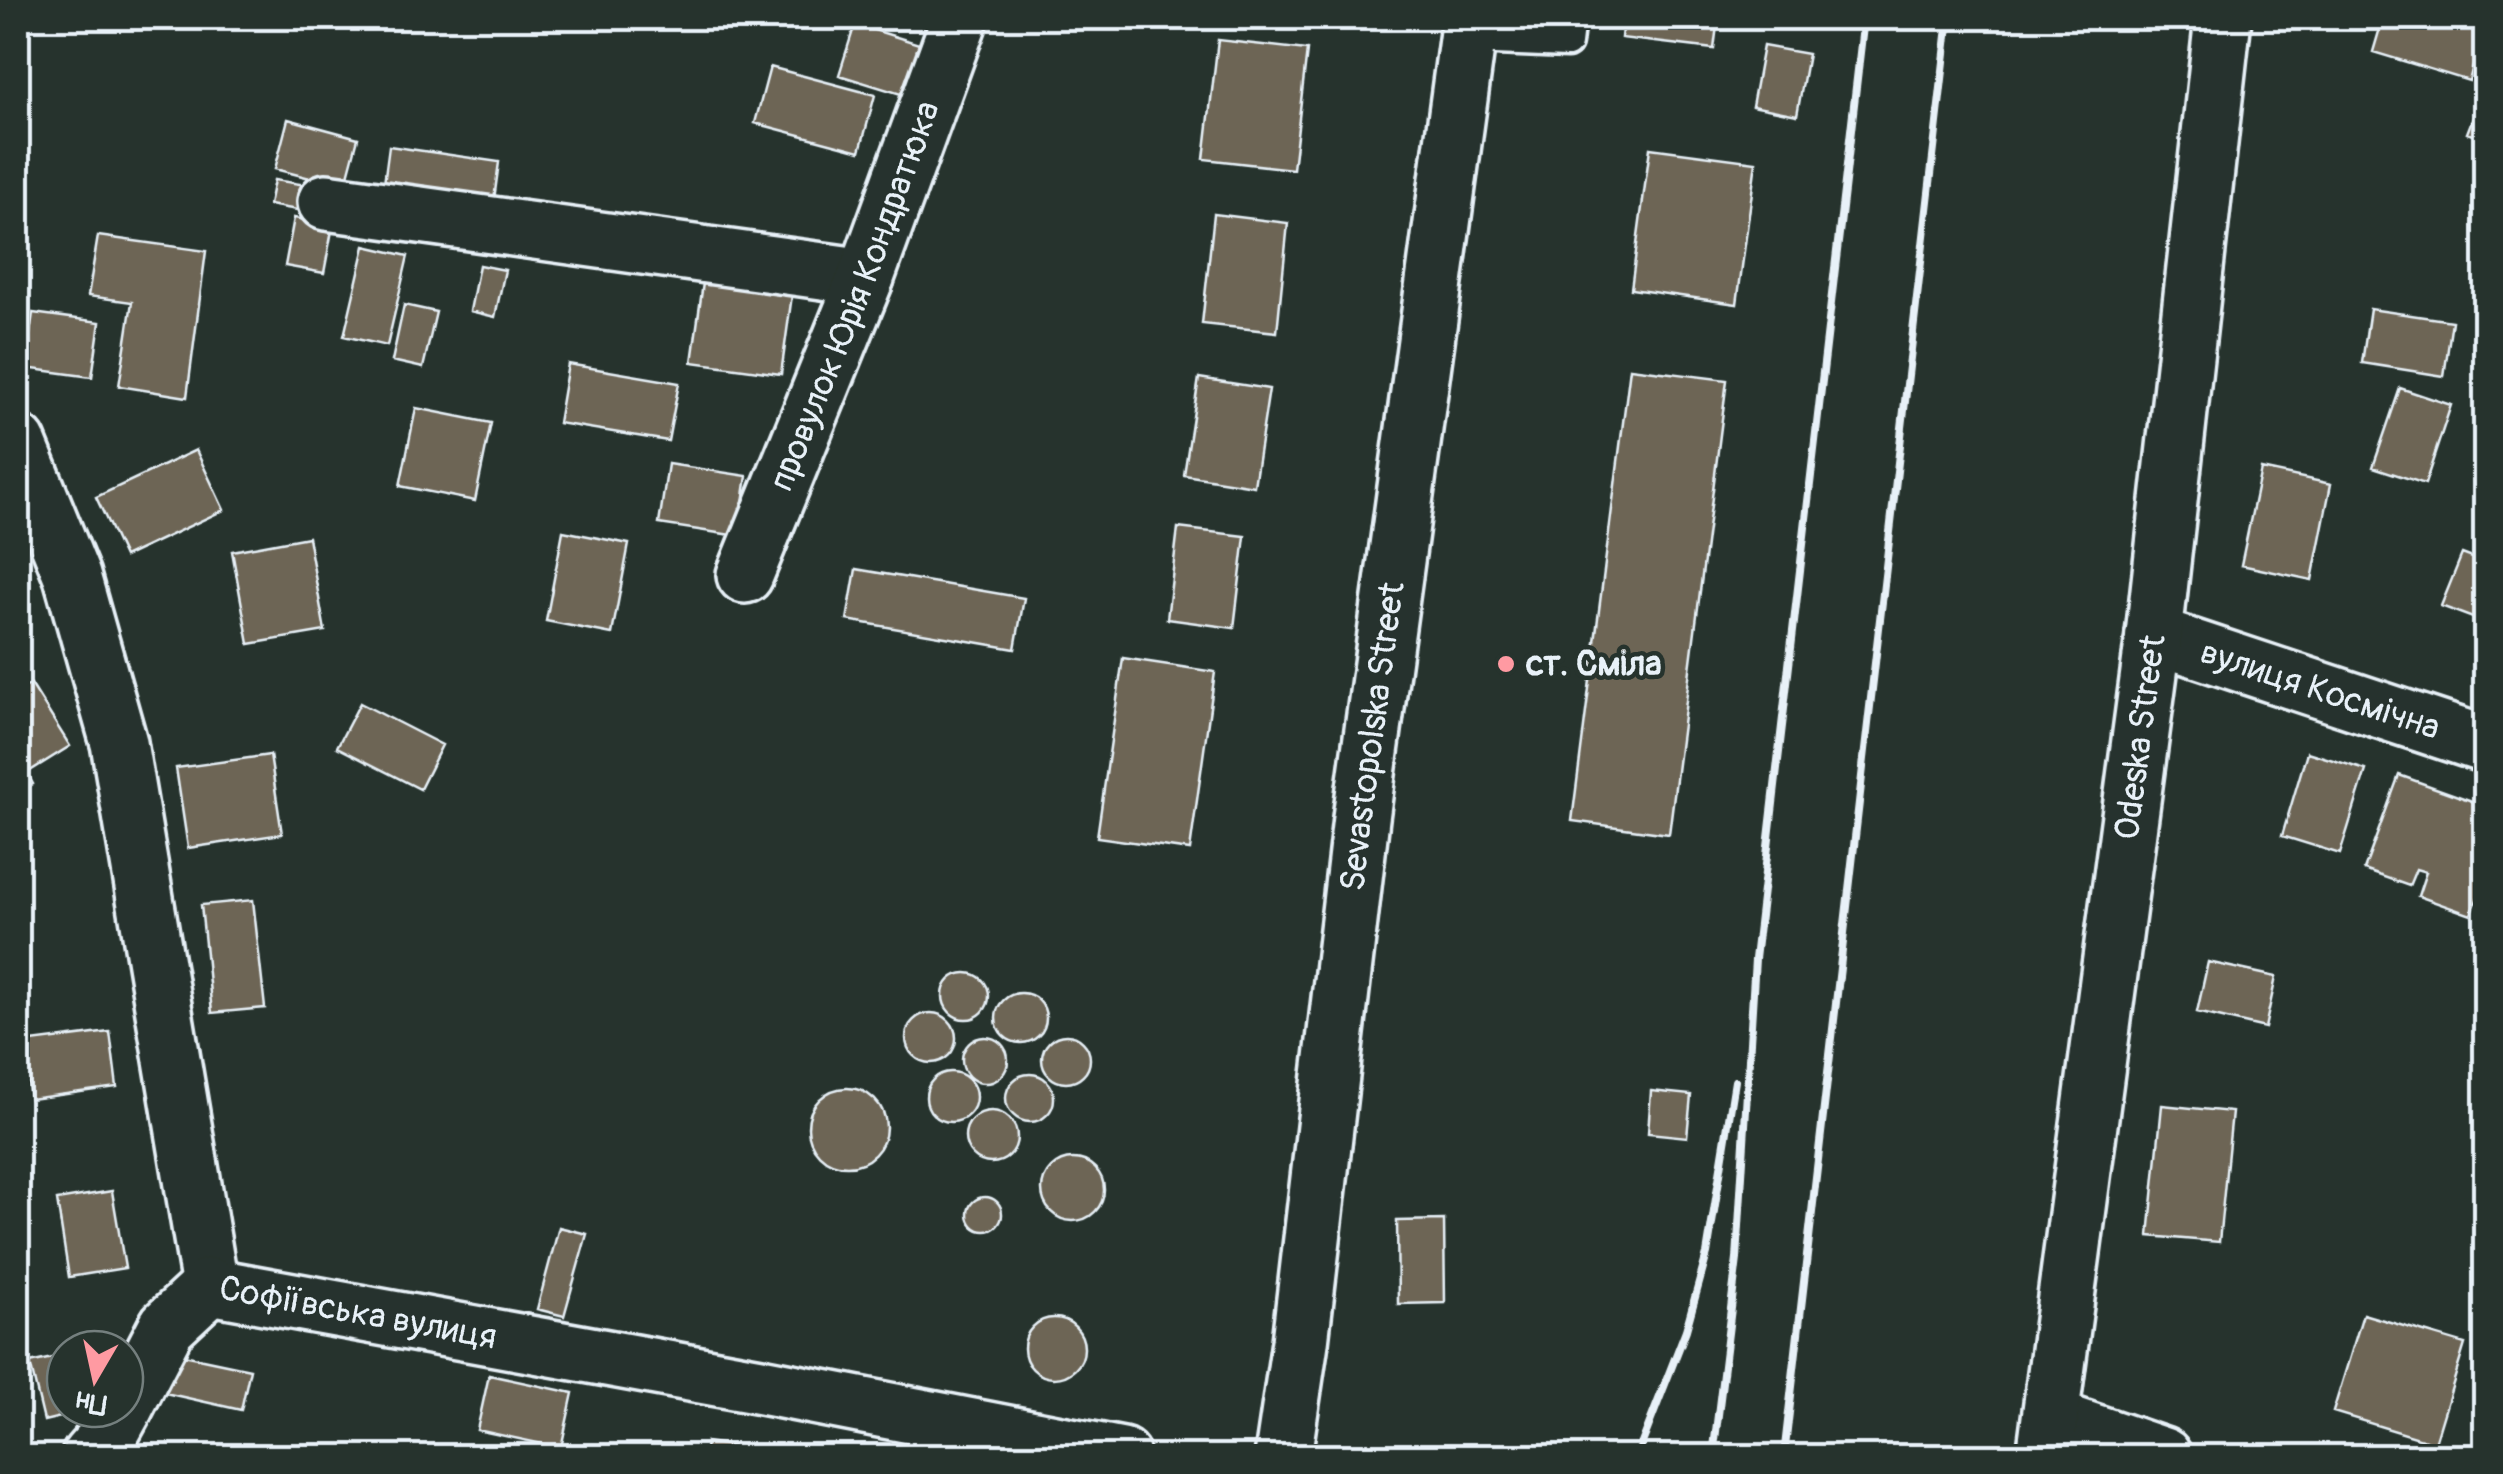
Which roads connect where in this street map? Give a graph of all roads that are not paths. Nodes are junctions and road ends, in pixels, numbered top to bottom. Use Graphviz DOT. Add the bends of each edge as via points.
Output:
graph roads {
  1 [pos="960,18"];
  2 [pos="1570,18"];
  3 [pos="2224,18"];
  4 [pos="1470,28"];
  5 [pos="326,202"];
  6 [pos="866,277"];
  7 [pos="18,443"];
  8 [pos="745,574"];
  9 [pos="2154,635"];
  10 [pos="2486,746"];
  11 [pos="210,1286"];
  12 [pos="145,1368"];
  13 [pos="113,1429"];
  14 [pos="2049,1437"];
  15 [pos="90,1456"];
  16 [pos="1122,1456"];
  17 [pos="1283,1456"];
  18 [pos="2163,1456"];
  1 -- 6 [label="street, провулок Юрія Кондратюка"];
  2 -- 4 [label="lane" via="1567,43"];
  3 -- 9 [label="street, Odeska Street"];
  4 -- 17 [label="street, Sevastopolska Street"];
  5 -- 6 [label="street"];
  6 -- 8 [label="street, провулок Юрія Кондратюка"];
  7 -- 11 [label="street, Софіївська вулиця" via="72,576 119,742"];
  9 -- 10 [label="street, вулиця Космічна"];
  9 -- 14 [label="street, Odeska Street"];
  11 -- 12 [label="street" via="167,1326"];
  11 -- 16 [label="street, Софіївська вулиця"];
  13 -- 15 [label="street"];
  14 -- 18 [label="street"];
}
